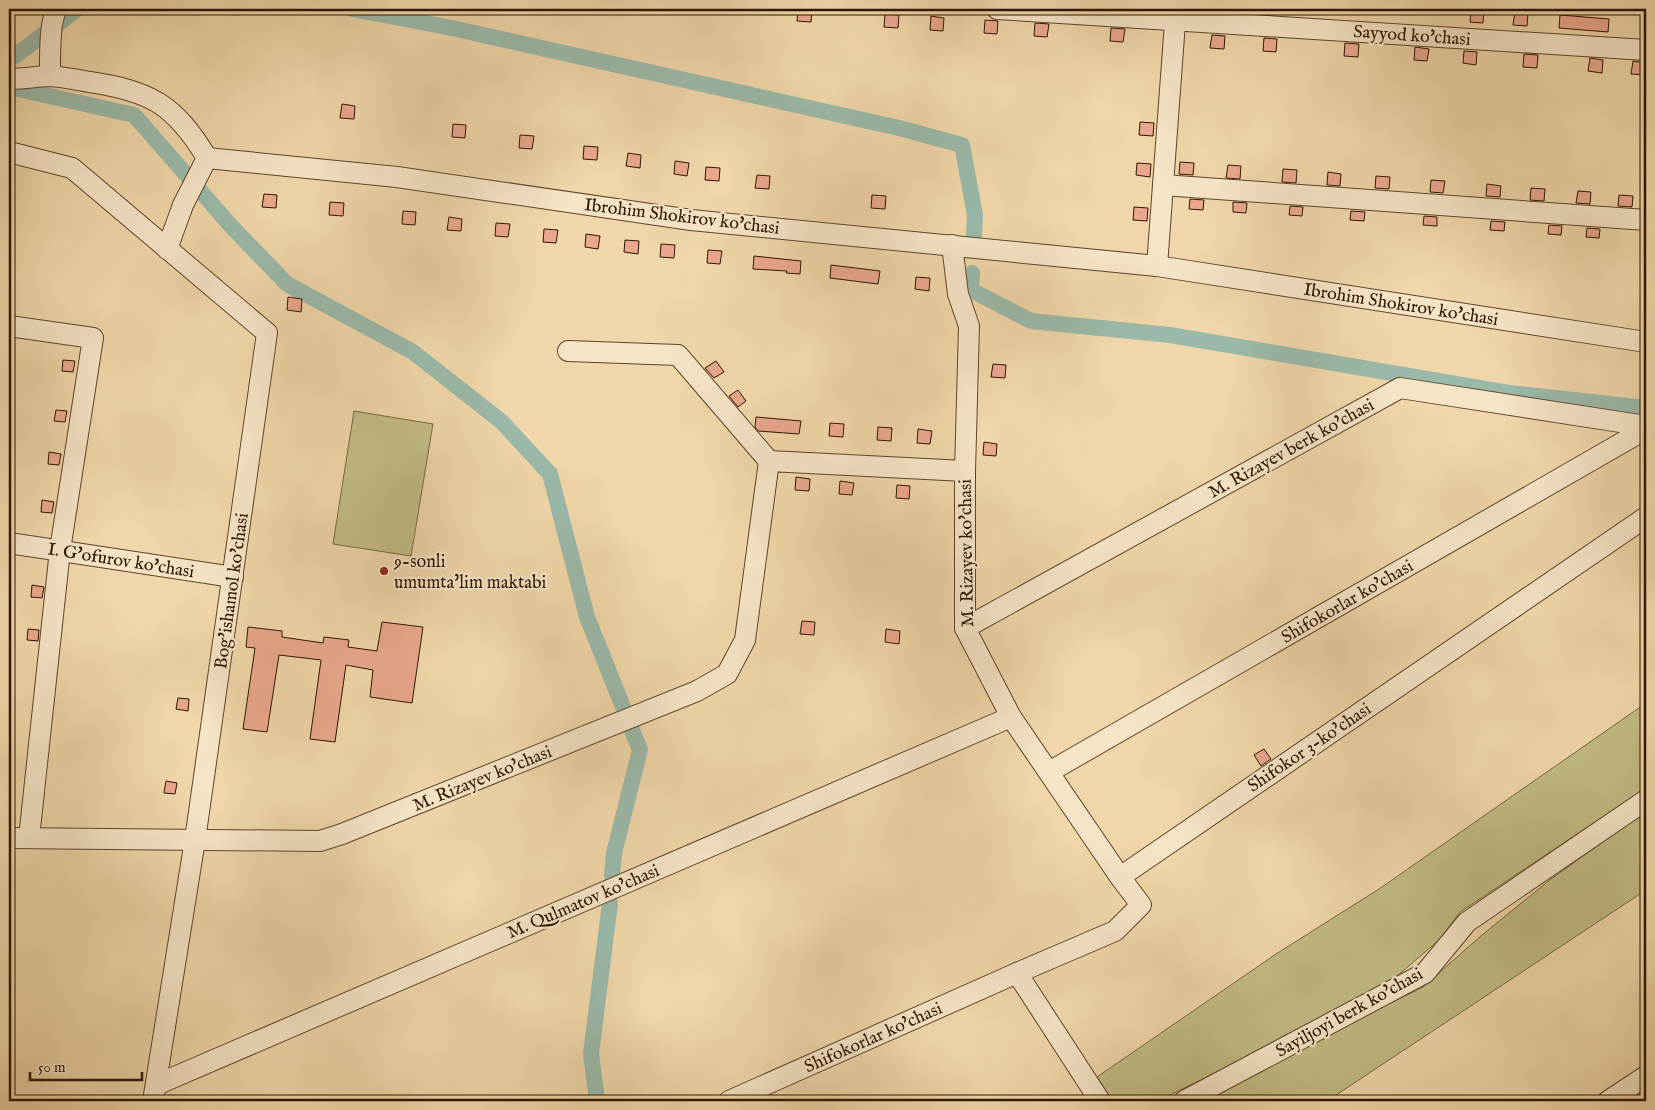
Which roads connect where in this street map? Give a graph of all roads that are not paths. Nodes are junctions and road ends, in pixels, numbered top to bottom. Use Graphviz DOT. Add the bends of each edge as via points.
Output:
graph roads {
  1 [pos="997,9"];
  2 [pos="56,10"];
  3 [pos="1176,14"];
  4 [pos="1646,50"];
  5 [pos="50,76"];
  6 [pos="12,79"];
  7 [pos="9,152"];
  8 [pos="204,166"];
  9 [pos="1163,186"];
  10 [pos="1646,220"];
  11 [pos="952,245"];
  12 [pos="167,249"];
  13 [pos="1157,266"];
  14 [pos="9,326"];
  15 [pos="1646,342"];
  16 [pos="568,351"];
  17 [pos="1646,428"];
  18 [pos="769,462"];
  19 [pos="965,471"];
  20 [pos="1646,517"];
  21 [pos="9,543"];
  22 [pos="60,550"];
  23 [pos="233,577"];
  24 [pos="964,628"];
  25 [pos="1011,718"];
  26 [pos="1049,772"];
  27 [pos="1646,800"];
  28 [pos="9,838"];
  29 [pos="30,838"];
  30 [pos="195,840"];
  31 [pos="1120,877"];
  32 [pos="1017,973"];
  33 [pos="1646,1076"];
  34 [pos="154,1093"];
  35 [pos="728,1101"];
  36 [pos="1100,1101"];
  37 [pos="1184,1101"];
  38 [pos="1608,1101"];
  1 -- 3 [label="street, Sayyod ko'chasi"];
  2 -- 5 [label="street"];
  3 -- 4 [label="street, Sayyod ko'chasi"];
  3 -- 9 [label="street"];
  5 -- 6 [label="street"];
  5 -- 8 [label="street" via="117,86 149,97 172,112 193,134"];
  7 -- 12 [label="street, Bog'ishamol ko'chasi" via="72,168"];
  8 -- 11 [label="street, Ibrohim Shokirov ko'chasi" via="397,177 691,220"];
  8 -- 12 [label="street" via="183,205"];
  9 -- 10 [label="street"];
  9 -- 13 [label="street"];
  11 -- 13 [label="street, Ibrohim Shokirov ko'chasi"];
  11 -- 19 [label="street" via="958,294 969,326"];
  12 -- 23 [label="street, Bog'ishamol ko'chasi" via="267,333"];
  13 -- 15 [label="street, Ibrohim Shokirov ko'chasi"];
  14 -- 22 [label="street" via="93,338"];
  16 -- 18 [label="street" via="678,355"];
  17 -- 24 [label="street, M. Rizayev berk ko'chasi" via="1400,388"];
  17 -- 26 [label="street, Shifokorlar ko'chasi"];
  18 -- 19 [label="street, M. Rizayev ko'chasi"];
  18 -- 30 [label="street, M. Rizayev ko'chasi" via="745,640 727,674 697,691 320,841"];
  19 -- 24 [label="street, M. Rizayev ko'chasi"];
  20 -- 31 [label="street, Shifokor 3-ko'chasi"];
  21 -- 22 [label="street, I. G'ofurov ko'chasi"];
  22 -- 23 [label="street, I. G'ofurov ko'chasi"];
  22 -- 29 [label="street"];
  23 -- 30 [label="street, Bog'ishamol ko'chasi"];
  24 -- 25 [label="street, M. Rizayev ko'chasi"];
  25 -- 26 [label="street, M. Rizayev ko'chasi"];
  25 -- 34 [label="street, M. Qulmatov ko'chasi"];
  26 -- 31 [label="street, M. Rizayev ko'chasi"];
  27 -- 37 [label="street, Sayiljoyi berk ko'chasi" via="1467,922 1425,973"];
  28 -- 29 [label="street, M. Rizayev ko'chasi"];
  29 -- 30 [label="street, M. Rizayev ko'chasi"];
  30 -- 34 [label="street, Bog'ishamol ko'chasi"];
  31 -- 32 [label="street" via="1141,905 1115,931"];
  32 -- 35 [label="street, Shifokorlar ko'chasi"];
  32 -- 36 [label="street"];
  33 -- 38 [label="street"];
}
